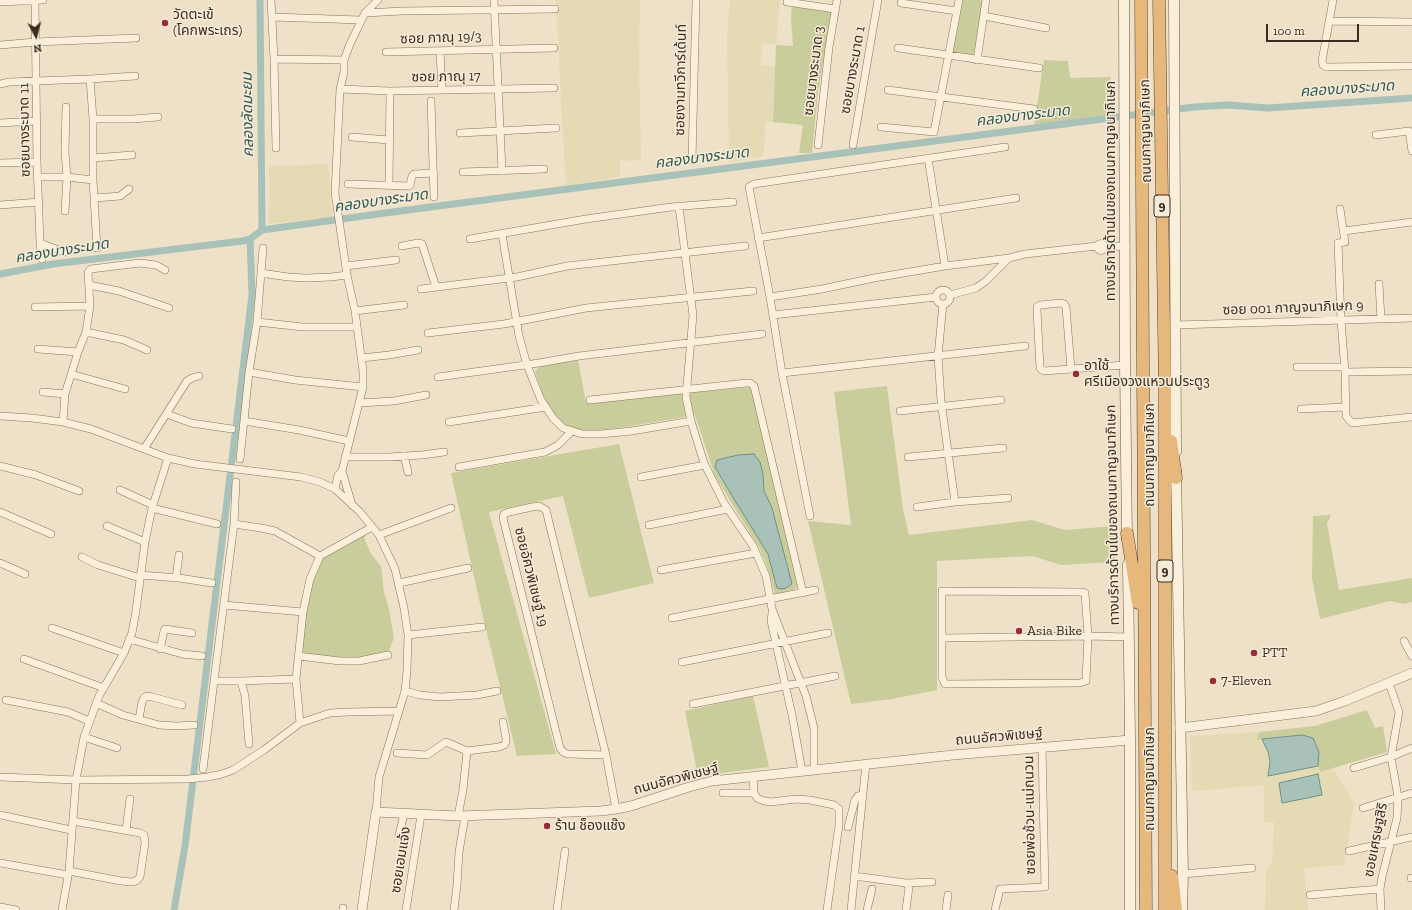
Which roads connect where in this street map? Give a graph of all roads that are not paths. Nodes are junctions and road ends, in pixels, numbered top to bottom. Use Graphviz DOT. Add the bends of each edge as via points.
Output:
graph roads {
  1 [pos="35,0"];
  2 [pos="43,0"];
  3 [pos="270,0"];
  4 [pos="378,0"];
  5 [pos="494,0"];
  6 [pos="696,0"];
  7 [pos="836,0"];
  8 [pos="878,0"];
  9 [pos="959,0"];
  10 [pos="986,0"];
  11 [pos="1124,0"];
  12 [pos="1141,0"];
  13 [pos="1159,0"];
  14 [pos="1174,0"];
  15 [pos="1333,0"];
  16 [pos="0,2"];
  17 [pos="787,2"];
  18 [pos="901,3"];
  19 [pos="555,9"];
  20 [pos="835,9"];
  21 [pos="494,10"];
  22 [pos="957,11"];
  23 [pos="363,16"];
  24 [pos="984,16"];
  25 [pos="272,17"];
  26 [pos="1330,21"];
  27 [pos="1412,22"];
  28 [pos="1046,28"];
  29 [pos="136,38"];
  30 [pos="36,42"];
  31 [pos="0,45"];
  32 [pos="554,48"];
  33 [pos="898,48"];
  34 [pos="497,49"];
  35 [pos="440,51"];
  36 [pos="386,52"];
  37 [pos="948,56"];
  38 [pos="274,59"];
  39 [pos="344,60"];
  40 [pos="977,60"];
  41 [pos="1412,66"];
  42 [pos="1039,68"];
  43 [pos="135,76"];
  44 [pos="90,79"];
  45 [pos="37,81"];
  46 [pos="0,84"];
  47 [pos="554,88"];
  48 [pos="340,89"];
  49 [pos="498,89"];
  50 [pos="442,90"];
  51 [pos="888,90"];
  52 [pos="390,91"];
  53 [pos="940,97"];
  54 [pos="431,102"];
  55 [pos="66,106"];
  56 [pos="1034,109"];
  57 [pos="158,117"];
  58 [pos="93,119"];
  59 [pos="37,121"];
  60 [pos="0,123"];
  61 [pos="881,127"];
  62 [pos="556,128"];
  63 [pos="499,130"];
  64 [pos="1411,131"];
  65 [pos="460,133"];
  66 [pos="1376,135"];
  67 [pos="352,137"];
  68 [pos="389,140"];
  69 [pos="818,145"];
  70 [pos="853,145"];
  71 [pos="1005,147"];
  72 [pos="276,148"];
  73 [pos="1412,152"];
  74 [pos="132,155"];
  75 [pos="93,158"];
  76 [pos="928,158"];
  77 [pos="692,160"];
  78 [pos="37,162"];
  79 [pos="0,163"];
  80 [pos="544,169"];
  81 [pos="502,171"];
  82 [pos="463,172"];
  83 [pos="434,173"];
  84 [pos="38,177"];
  85 [pos="67,177"];
  86 [pos="93,180"];
  87 [pos="348,184"];
  88 [pos="389,185"];
  89 [pos="129,189"];
  90 [pos="434,197"];
  91 [pos="95,198"];
  92 [pos="1016,198"];
  93 [pos="39,202"];
  94 [pos="733,202"];
  95 [pos="0,205"];
  96 [pos="679,206"];
  97 [pos="1340,209"];
  98 [pos="936,210"];
  99 [pos="65,211"];
  100 [pos="1412,222"];
  101 [pos="1344,231"];
  102 [pos="502,234"];
  103 [pos="758,238"];
  104 [pos="470,239"];
  105 [pos="40,243"];
  106 [pos="402,246"];
  107 [pos="745,246"];
  108 [pos="1126,246"];
  109 [pos="97,248"];
  110 [pos="263,248"];
  111 [pos="64,252"];
  112 [pos="685,253"];
  113 [pos="1008,258"];
  114 [pos="42,260"];
  115 [pos="396,260"];
  116 [pos="346,266"];
  117 [pos="945,266"];
  118 [pos="165,270"];
  119 [pos="261,273"];
  120 [pos="347,275"];
  121 [pos="509,278"];
  122 [pos="1379,284"];
  123 [pos="89,286"];
  124 [pos="436,287"];
  125 [pos="421,289"];
  126 [pos="753,290"];
  127 [pos="950,295"];
  128 [pos="691,297"];
  129 [pos="770,297"];
  130 [pos="936,297"];
  131 [pos="943,304"];
  132 [pos="404,305"];
  133 [pos="90,306"];
  134 [pos="35,307"];
  135 [pos="169,308"];
  136 [pos="355,311"];
  137 [pos="773,316"];
  138 [pos="1412,318"];
  139 [pos="1381,319"];
  140 [pos="1341,320"];
  141 [pos="257,322"];
  142 [pos="517,322"];
  143 [pos="1175,325"];
  144 [pos="357,327"];
  145 [pos="86,332"];
  146 [pos="428,332"];
  147 [pos="762,334"];
  148 [pos="690,342"];
  149 [pos="1025,346"];
  150 [pos="38,349"];
  151 [pos="147,350"];
  152 [pos="418,350"];
  153 [pos="78,352"];
  154 [pos="938,356"];
  155 [pos="361,358"];
  156 [pos="527,365"];
  157 [pos="1125,365"];
  158 [pos="1297,367"];
  159 [pos="1071,369"];
  160 [pos="1345,369"];
  161 [pos="1412,371"];
  162 [pos="249,372"];
  163 [pos="782,373"];
  164 [pos="71,374"];
  165 [pos="199,376"];
  166 [pos="438,377"];
  167 [pos="363,387"];
  168 [pos="125,389"];
  169 [pos="686,389"];
  170 [pos="43,392"];
  171 [pos="1165,392"];
  172 [pos="65,394"];
  173 [pos="426,395"];
  174 [pos="590,400"];
  175 [pos="1001,400"];
  176 [pos="359,403"];
  177 [pos="941,406"];
  178 [pos="546,407"];
  179 [pos="1346,407"];
  180 [pos="1301,409"];
  181 [pos="900,411"];
  182 [pos="167,414"];
  183 [pos="0,416"];
  184 [pos="1412,417"];
  185 [pos="244,421"];
  186 [pos="691,421"];
  187 [pos="62,422"];
  188 [pos="449,422"];
  189 [pos="232,429"];
  190 [pos="572,431"];
  191 [pos="349,441"];
  192 [pos="1003,448"];
  193 [pos="144,449"];
  194 [pos="444,452"];
  195 [pos="947,454"];
  196 [pos="345,456"];
  197 [pos="404,456"];
  198 [pos="908,457"];
  199 [pos="168,458"];
  200 [pos="240,460"];
  201 [pos="705,465"];
  202 [pos="0,466"];
  203 [pos="459,467"];
  204 [pos="342,470"];
  205 [pos="408,472"];
  206 [pos="641,477"];
  207 [pos="1176,478"];
  208 [pos="236,482"];
  209 [pos="334,489"];
  210 [pos="120,490"];
  211 [pos="79,491"];
  212 [pos="1008,498"];
  213 [pos="954,502"];
  214 [pos="352,505"];
  215 [pos="152,506"];
  216 [pos="917,507"];
  217 [pos="451,508"];
  218 [pos="728,509"];
  219 [pos="0,512"];
  220 [pos="810,516"];
  221 [pos="218,524"];
  222 [pos="234,524"];
  223 [pos="649,525"];
  224 [pos="107,526"];
  225 [pos="372,527"];
  226 [pos="1127,533"];
  227 [pos="51,534"];
  228 [pos="379,535"];
  229 [pos="145,542"];
  230 [pos="756,553"];
  231 [pos="179,555"];
  232 [pos="82,556"];
  233 [pos="320,556"];
  234 [pos="0,563"];
  235 [pos="468,568"];
  236 [pos="661,570"];
  237 [pos="25,574"];
  238 [pos="140,577"];
  239 [pos="176,578"];
  240 [pos="212,583"];
  241 [pos="399,583"];
  242 [pos="815,590"];
  243 [pos="802,593"];
  244 [pos="770,599"];
  245 [pos="224,605"];
  246 [pos="772,609"];
  247 [pos="303,612"];
  248 [pos="672,618"];
  249 [pos="482,627"];
  250 [pos="52,628"];
  251 [pos="192,633"];
  252 [pos="828,633"];
  253 [pos="408,635"];
  254 [pos="1088,636"];
  255 [pos="1129,637"];
  256 [pos="942,638"];
  257 [pos="129,639"];
  258 [pos="1404,641"];
  259 [pos="784,642"];
  260 [pos="776,643"];
  261 [pos="1144,644"];
  262 [pos="160,649"];
  263 [pos="124,653"];
  264 [pos="388,655"];
  265 [pos="202,656"];
  266 [pos="298,656"];
  267 [pos="1412,656"];
  268 [pos="24,659"];
  269 [pos="682,662"];
  270 [pos="1412,673"];
  271 [pos="835,676"];
  272 [pos="296,679"];
  273 [pos="214,681"];
  274 [pos="241,682"];
  275 [pos="800,683"];
  276 [pos="1389,683"];
  277 [pos="786,686"];
  278 [pos="104,688"];
  279 [pos="405,691"];
  280 [pos="497,691"];
  281 [pos="6,700"];
  282 [pos="96,703"];
  283 [pos="693,704"];
  284 [pos="182,705"];
  285 [pos="398,711"];
  286 [pos="139,719"];
  287 [pos="89,721"];
  288 [pos="503,722"];
  289 [pos="300,723"];
  290 [pos="194,726"];
  291 [pos="1180,728"];
  292 [pos="84,737"];
  293 [pos="1130,740"];
  294 [pos="249,744"];
  295 [pos="1042,747"];
  296 [pos="117,748"];
  297 [pos="1412,748"];
  298 [pos="467,751"];
  299 [pos="397,753"];
  300 [pos="606,755"];
  301 [pos="1391,757"];
  302 [pos="866,764"];
  303 [pos="1354,768"];
  304 [pos="203,769"];
  305 [pos="814,770"];
  306 [pos="802,771"];
  307 [pos="753,776"];
  308 [pos="0,777"];
  309 [pos="76,780"];
  310 [pos="723,792"];
  311 [pos="754,793"];
  312 [pos="1412,793"];
  313 [pos="862,795"];
  314 [pos="1398,797"];
  315 [pos="130,799"];
  316 [pos="1363,808"];
  317 [pos="616,809"];
  318 [pos="376,812"];
  319 [pos="404,814"];
  320 [pos="0,815"];
  321 [pos="422,815"];
  322 [pos="461,816"];
  323 [pos="73,821"];
  324 [pos="848,827"];
  325 [pos="71,830"];
  326 [pos="126,830"];
  327 [pos="399,835"];
  328 [pos="1412,837"];
  329 [pos="1391,842"];
  330 [pos="1165,846"];
  331 [pos="565,851"];
  332 [pos="1349,851"];
  333 [pos="0,863"];
  334 [pos="1252,868"];
  335 [pos="68,873"];
  336 [pos="1183,874"];
  337 [pos="854,876"];
  338 [pos="932,882"];
  339 [pos="906,883"];
  340 [pos="872,889"];
  341 [pos="1380,889"];
  342 [pos="948,894"];
  343 [pos="1310,895"];
  344 [pos="0,907"];
  345 [pos="16,910"];
  346 [pos="62,910"];
  347 [pos="362,910"];
  348 [pos="406,910"];
  349 [pos="454,910"];
  350 [pos="557,910"];
  351 [pos="828,910"];
  352 [pos="851,910"];
  353 [pos="867,910"];
  354 [pos="906,910"];
  355 [pos="946,910"];
  356 [pos="995,910"];
  357 [pos="1130,910"];
  358 [pos="1146,910"];
  359 [pos="1164,910"];
  360 [pos="1176,910"];
  361 [pos="1182,910"];
  362 [pos="1381,910"];
  1 -- 2 [label="street"];
  1 -- 16 [label="street"];
  1 -- 30 [label="street, ซอยบางระมาด 11"];
  3 -- 25 [label="street"];
  4 -- 23 [label="street"];
  5 -- 21 [label="street"];
  6 -- 77 [label="street, ซอยงามทวีการ์เด้นท์"];
  7 -- 20 [label="street, ซอยบางระมาด 3"];
  8 -- 70 [label="street, ซอยบางระมาด 1"];
  9 -- 22 [label="street"];
  10 -- 24 [label="street"];
  11 -- 108 [label="main road, ทางบริการด้านในของถนนกาญจนาภิเษก"];
  12 -- 261 [label="highway, ถนนกาญจนาภิเษก / 9"];
  13 -- 171 [label="highway, ถนนกาญจนาภิเษก / 9"];
  14 -- 143 [label="main road"];
  15 -- 26 [label="street"];
  17 -- 20 [label="street"];
  18 -- 22 [label="street"];
  19 -- 21 [label="street"];
  20 -- 69 [label="street, ซอยบางระมาด 3"];
  21 -- 23 [label="street" via="402,11"];
  21 -- 34 [label="street"];
  22 -- 37 [label="street"];
  23 -- 25 [label="street"];
  23 -- 39 [label="street"];
  24 -- 28 [label="street"];
  24 -- 40 [label="street"];
  25 -- 38 [label="street"];
  26 -- 27 [label="street"];
  26 -- 41 [label="street" via="1322,61 1326,67"];
  29 -- 30 [label="street"];
  30 -- 31 [label="street"];
  30 -- 45 [label="street, ซอยบางระมาด 11"];
  32 -- 34 [label="street, ซอย ภาณุ 19/3"];
  33 -- 37 [label="street"];
  34 -- 35 [label="street, ซอย ภาณุ 19/3"];
  34 -- 49 [label="street"];
  35 -- 36 [label="street, ซอย ภาณุ 19/3"];
  35 -- 50 [label="street"];
  37 -- 40 [label="street"];
  37 -- 53 [label="street"];
  38 -- 39 [label="street"];
  38 -- 72 [label="street"];
  39 -- 48 [label="street"];
  40 -- 42 [label="street"];
  43 -- 44 [label="street"];
  44 -- 45 [label="street"];
  44 -- 58 [label="street"];
  45 -- 46 [label="street"];
  45 -- 59 [label="street, ซอยบางระมาด 11"];
  47 -- 49 [label="street, ซอย ภาณุ 17"];
  48 -- 52 [label="street, ซอย ภาณุ 17"];
  48 -- 116 [label="street" via="335,193"];
  49 -- 50 [label="street, ซอย ภาณุ 17"];
  49 -- 63 [label="street"];
  50 -- 52 [label="street, ซอย ภาณุ 17"];
  51 -- 53 [label="street"];
  52 -- 68 [label="street"];
  53 -- 56 [label="street"];
  53 -- 61 [label="street" via="934,132"];
  54 -- 83 [label="street"];
  55 -- 85 [label="street"];
  57 -- 58 [label="street"];
  58 -- 75 [label="street"];
  59 -- 60 [label="street"];
  59 -- 78 [label="street, ซอยบางระมาด 11"];
  62 -- 63 [label="street"];
  63 -- 65 [label="street"];
  63 -- 81 [label="street"];
  64 -- 66 [label="street"];
  64 -- 73 [label="street"];
  67 -- 68 [label="street"];
  68 -- 88 [label="street"];
  71 -- 76 [label="street"];
  74 -- 75 [label="street"];
  75 -- 86 [label="street"];
  76 -- 98 [label="street"];
  76 -- 103 [label="street" via="749,186"];
  78 -- 79 [label="street"];
  78 -- 84 [label="street, ซอยบางระมาด 11"];
  80 -- 81 [label="street"];
  81 -- 82 [label="street"];
  83 -- 88 [label="street" via="414,174 408,186"];
  83 -- 90 [label="street"];
  84 -- 85 [label="street"];
  84 -- 93 [label="street, ซอยบางระมาด 11"];
  85 -- 86 [label="street"];
  85 -- 99 [label="street"];
  86 -- 91 [label="street"];
  87 -- 88 [label="street"];
  89 -- 91 [label="street" via="120,196"];
  91 -- 109 [label="street"];
  92 -- 98 [label="street"];
  93 -- 95 [label="street"];
  93 -- 105 [label="street, ซอยบางระมาด 11"];
  94 -- 96 [label="street"];
  96 -- 102 [label="street"];
  96 -- 112 [label="street"];
  97 -- 101 [label="street"];
  98 -- 103 [label="street"];
  98 -- 117 [label="street"];
  100 -- 101 [label="street"];
  101 -- 140 [label="street" via="1345,242 1338,243"];
  102 -- 104 [label="street"];
  102 -- 121 [label="street"];
  103 -- 129 [label="street"];
  105 -- 111 [label="street"];
  105 -- 114 [label="street, ซอยบางระมาด 11"];
  106 -- 124 [label="street" via="422,244"];
  107 -- 112 [label="street"];
  108 -- 113 [label="street" via="1025,254"];
  108 -- 157 [label="main road, ทางบริการด้านในของถนนกาญจนาภิเษก"];
  110 -- 119 [label="street"];
  112 -- 121 [label="street" via="567,266"];
  112 -- 128 [label="street"];
  113 -- 117 [label="street"];
  113 -- 127 [label="street" via="976,288"];
  115 -- 116 [label="street"];
  116 -- 120 [label="street"];
  117 -- 129 [label="street"];
  118 -- 123 [label="street" via="156,265 140,263 91,269 88,272"];
  119 -- 120 [label="street" via="306,278"];
  119 -- 141 [label="street"];
  120 -- 136 [label="street"];
  121 -- 124 [label="street"];
  121 -- 142 [label="street"];
  122 -- 139 [label="street"];
  123 -- 133 [label="street"];
  123 -- 135 [label="street" via="119,291"];
  124 -- 125 [label="street"];
  126 -- 128 [label="street"];
  127 -- 130 [label="street" via="942,290"];
  127 -- 131 [label="street" via="949,301"];
  128 -- 142 [label="street" via="586,308"];
  128 -- 148 [label="street" via="693,315"];
  129 -- 137 [label="street"];
  130 -- 131 [label="street" via="938,302"];
  130 -- 137 [label="street"];
  131 -- 154 [label="street"];
  132 -- 136 [label="street"];
  133 -- 134 [label="street"];
  133 -- 145 [label="street"];
  136 -- 144 [label="street"];
  137 -- 163 [label="street"];
  138 -- 139 [label="street, ซอย 001 กาญจนาภิเษก 9"];
  139 -- 140 [label="street, ซอย 001 กาญจนาภิเษก 9"];
  140 -- 143 [label="street, ซอย 001 กาญจนาภิเษก 9"];
  140 -- 160 [label="street"];
  141 -- 144 [label="street" via="303,327"];
  141 -- 162 [label="street"];
  142 -- 146 [label="street"];
  142 -- 156 [label="street"];
  143 -- 207 [label="main road"];
  144 -- 155 [label="street"];
  145 -- 151 [label="street" via="124,340"];
  145 -- 153 [label="street"];
  147 -- 148 [label="street"];
  148 -- 156 [label="street"];
  148 -- 169 [label="street"];
  149 -- 154 [label="street"];
  150 -- 153 [label="street"];
  152 -- 155 [label="street"];
  153 -- 164 [label="street"];
  154 -- 163 [label="street"];
  154 -- 177 [label="street"];
  155 -- 167 [label="street"];
  156 -- 166 [label="street"];
  156 -- 178 [label="street"];
  157 -- 159 [label="street"];
  157 -- 226 [label="main road, ทางบริการด้านในของถนนกาญจนาภิเษก"];
  158 -- 160 [label="street"];
  159 -- 159 [label="street" via="1044,371 1040,368 1037,310 1040,305 1061,303 1066,307"];
  160 -- 161 [label="street"];
  160 -- 179 [label="street"];
  162 -- 167 [label="street"];
  162 -- 185 [label="street"];
  163 -- 220 [label="street"];
  164 -- 168 [label="street"];
  164 -- 172 [label="street"];
  165 -- 182 [label="street" via="187,381"];
  167 -- 176 [label="street"];
  169 -- 174 [label="street"];
  169 -- 186 [label="street"];
  169 -- 243 [label="street" via="746,383 754,386"];
  170 -- 172 [label="street"];
  171 -- 207 [label="highway"];
  171 -- 330 [label="highway, ถนนกาญจนาภิเษก / 9"];
  172 -- 187 [label="street"];
  173 -- 176 [label="street" via="394,401"];
  175 -- 177 [label="street"];
  176 -- 191 [label="street"];
  177 -- 181 [label="street"];
  177 -- 195 [label="street"];
  178 -- 188 [label="street"];
  178 -- 190 [label="street" via="563,428"];
  179 -- 180 [label="street"];
  179 -- 184 [label="street" via="1346,416 1352,423"];
  182 -- 189 [label="street" via="191,423"];
  182 -- 193 [label="street"];
  183 -- 187 [label="street"];
  185 -- 191 [label="street"];
  185 -- 200 [label="street"];
  186 -- 190 [label="street" via="600,434"];
  186 -- 201 [label="street"];
  187 -- 193 [label="street" via="91,429"];
  190 -- 203 [label="street" via="558,445 545,452"];
  191 -- 196 [label="street"];
  192 -- 195 [label="street"];
  193 -- 199 [label="street"];
  194 -- 197 [label="street"];
  195 -- 198 [label="street"];
  195 -- 213 [label="street"];
  196 -- 197 [label="street"];
  196 -- 204 [label="street"];
  197 -- 205 [label="street"];
  199 -- 209 [label="street" via="211,467 301,477"];
  199 -- 215 [label="street"];
  201 -- 206 [label="street"];
  201 -- 218 [label="street"];
  202 -- 211 [label="street" via="36,475"];
  204 -- 209 [label="street"];
  204 -- 214 [label="street"];
  207 -- 291 [label="main road"];
  208 -- 222 [label="street"];
  209 -- 214 [label="street"];
  210 -- 215 [label="street"];
  212 -- 213 [label="street"];
  213 -- 216 [label="street"];
  214 -- 225 [label="street"];
  215 -- 221 [label="street"];
  215 -- 229 [label="street"];
  217 -- 228 [label="street"];
  218 -- 223 [label="street"];
  218 -- 230 [label="street"];
  219 -- 227 [label="street"];
  222 -- 233 [label="street" via="275,531"];
  222 -- 245 [label="street"];
  224 -- 229 [label="street"];
  225 -- 228 [label="street"];
  225 -- 233 [label="street"];
  226 -- 255 [label="main road, ทางบริการด้านในของถนนกาญจนาภิเษก"];
  226 -- 261 [label="highway"];
  228 -- 241 [label="street"];
  229 -- 238 [label="street"];
  230 -- 236 [label="street"];
  230 -- 244 [label="street" via="766,576"];
  231 -- 239 [label="street"];
  232 -- 238 [label="street" via="98,565"];
  233 -- 247 [label="street" via="310,579"];
  234 -- 237 [label="street"];
  235 -- 241 [label="street"];
  238 -- 239 [label="street"];
  238 -- 257 [label="street" via="136,611"];
  239 -- 240 [label="street"];
  241 -- 253 [label="street"];
  242 -- 243 [label="street"];
  243 -- 244 [label="street"];
  244 -- 246 [label="street"];
  244 -- 248 [label="street"];
  245 -- 247 [label="street"];
  245 -- 273 [label="street"];
  246 -- 259 [label="street"];
  246 -- 260 [label="street" via="771,621"];
  247 -- 266 [label="street"];
  249 -- 253 [label="street"];
  250 -- 263 [label="street"];
  251 -- 262 [label="street" via="166,629"];
  252 -- 259 [label="street"];
  253 -- 279 [label="street"];
  254 -- 255 [label="street"];
  254 -- 256 [label="street"];
  254 -- 256 [label="street" via="1086,681 1080,683 945,684 942,678"];
  254 -- 256 [label="street" via="1085,593 942,591"];
  255 -- 293 [label="main road, ทางบริการด้านในของถนนกาญจนาภิเษก"];
  257 -- 262 [label="street"];
  257 -- 263 [label="street"];
  258 -- 267 [label="street"];
  259 -- 260 [label="street"];
  259 -- 275 [label="street"];
  260 -- 269 [label="street"];
  260 -- 277 [label="street"];
  261 -- 358 [label="highway, ถนนกาญจนาภิเษก / 9"];
  262 -- 265 [label="street"];
  263 -- 278 [label="street"];
  264 -- 266 [label="street" via="360,661"];
  266 -- 272 [label="street"];
  268 -- 278 [label="street"];
  270 -- 276 [label="street"];
  271 -- 275 [label="street"];
  272 -- 274 [label="street"];
  272 -- 289 [label="street"];
  273 -- 274 [label="street"];
  273 -- 304 [label="street"];
  274 -- 294 [label="street"];
  275 -- 277 [label="street"];
  275 -- 305 [label="street" via="814,728"];
  276 -- 291 [label="street" via="1316,711"];
  276 -- 301 [label="street, ซอยเศรษฐสิริ" via="1400,712"];
  277 -- 283 [label="street"];
  277 -- 306 [label="street"];
  278 -- 282 [label="street"];
  279 -- 280 [label="street" via="440,697"];
  279 -- 285 [label="street"];
  281 -- 287 [label="street" via="68,712"];
  282 -- 286 [label="street"];
  282 -- 287 [label="street"];
  284 -- 286 [label="street" via="147,696 142,702"];
  285 -- 289 [label="street" via="330,713"];
  285 -- 318 [label="street" via="383,762"];
  286 -- 290 [label="street" via="159,725"];
  287 -- 292 [label="street"];
  288 -- 298 [label="street" via="506,738 504,745"];
  289 -- 309 [label="street" via="264,750 222,774 188,779"];
  291 -- 336 [label="main road"];
  292 -- 296 [label="street"];
  292 -- 309 [label="street"];
  293 -- 295 [label="street, ถนนอัศวพิเชษฐ์"];
  293 -- 357 [label="main road, ทางบริการด้านในของถนนกาญจนาภิเษก"];
  295 -- 302 [label="street, ถนนอัศวพิเชษฐ์"];
  295 -- 356 [label="street, ซอยพ่อช้วน-แม่ถนวน" via="1045,887 1000,889"];
  297 -- 301 [label="street"];
  298 -- 299 [label="street" via="446,742 427,755"];
  298 -- 322 [label="street"];
  300 -- 300 [label="street, ซอยอัศวพิเชษฐ์ 19" via="546,510 532,506 508,512 503,518 560,748 568,754"];
  300 -- 317 [label="street, ซอยอัศวพิเชษฐ์ 19"];
  301 -- 303 [label="street"];
  301 -- 314 [label="street, ซอยเศรษฐสิริ"];
  302 -- 305 [label="street, ถนนอัศวพิเชษฐ์"];
  302 -- 313 [label="street"];
  305 -- 306 [label="street, ถนนอัศวพิเชษฐ์"];
  306 -- 307 [label="street, ถนนอัศวพิเชษฐ์"];
  307 -- 311 [label="street"];
  307 -- 317 [label="street, ถนนอัศวพิเชษฐ์" via="707,782"];
  308 -- 309 [label="street"];
  309 -- 323 [label="street"];
  310 -- 311 [label="street"];
  311 -- 351 [label="street" via="757,798 764,801 810,800 834,805 839,809"];
  312 -- 314 [label="street"];
  313 -- 324 [label="street" via="855,800"];
  313 -- 337 [label="street"];
  314 -- 316 [label="street"];
  314 -- 329 [label="street, ซอยเศรษฐสิริ" via="1397,818"];
  315 -- 326 [label="street"];
  317 -- 322 [label="street, ถนนอัศวพิเชษฐ์"];
  318 -- 319 [label="street, ถนนอัศวพิเชษฐ์"];
  318 -- 347 [label="street"];
  319 -- 321 [label="street, ถนนอัศวพิเชษฐ์"];
  319 -- 327 [label="street"];
  320 -- 325 [label="street"];
  321 -- 322 [label="street, ถนนอัศวพิเชษฐ์"];
  321 -- 348 [label="street, ซอยเอมแจ้ง"];
  322 -- 349 [label="street"];
  323 -- 325 [label="street"];
  323 -- 326 [label="street"];
  325 -- 335 [label="street"];
  326 -- 335 [label="street" via="140,833 145,838 140,877 136,881"];
  328 -- 329 [label="street"];
  329 -- 332 [label="street"];
  329 -- 341 [label="street, ซอยเศรษฐสิริ"];
  330 -- 359 [label="highway, ถนนกาญจนาภิเษก / 9"];
  330 -- 360 [label="highway" via="1171,861"];
  331 -- 350 [label="street"];
  333 -- 335 [label="street"];
  334 -- 336 [label="street"];
  335 -- 346 [label="street"];
  336 -- 361 [label="main road"];
  337 -- 339 [label="street"];
  337 -- 352 [label="street"];
  338 -- 339 [label="street"];
  339 -- 354 [label="street" via="909,887"];
  340 -- 353 [label="street"];
  341 -- 343 [label="street"];
  341 -- 362 [label="street, ซอยเศรษฐสิริ"];
  342 -- 355 [label="street"];
  344 -- 345 [label="street"];
}
